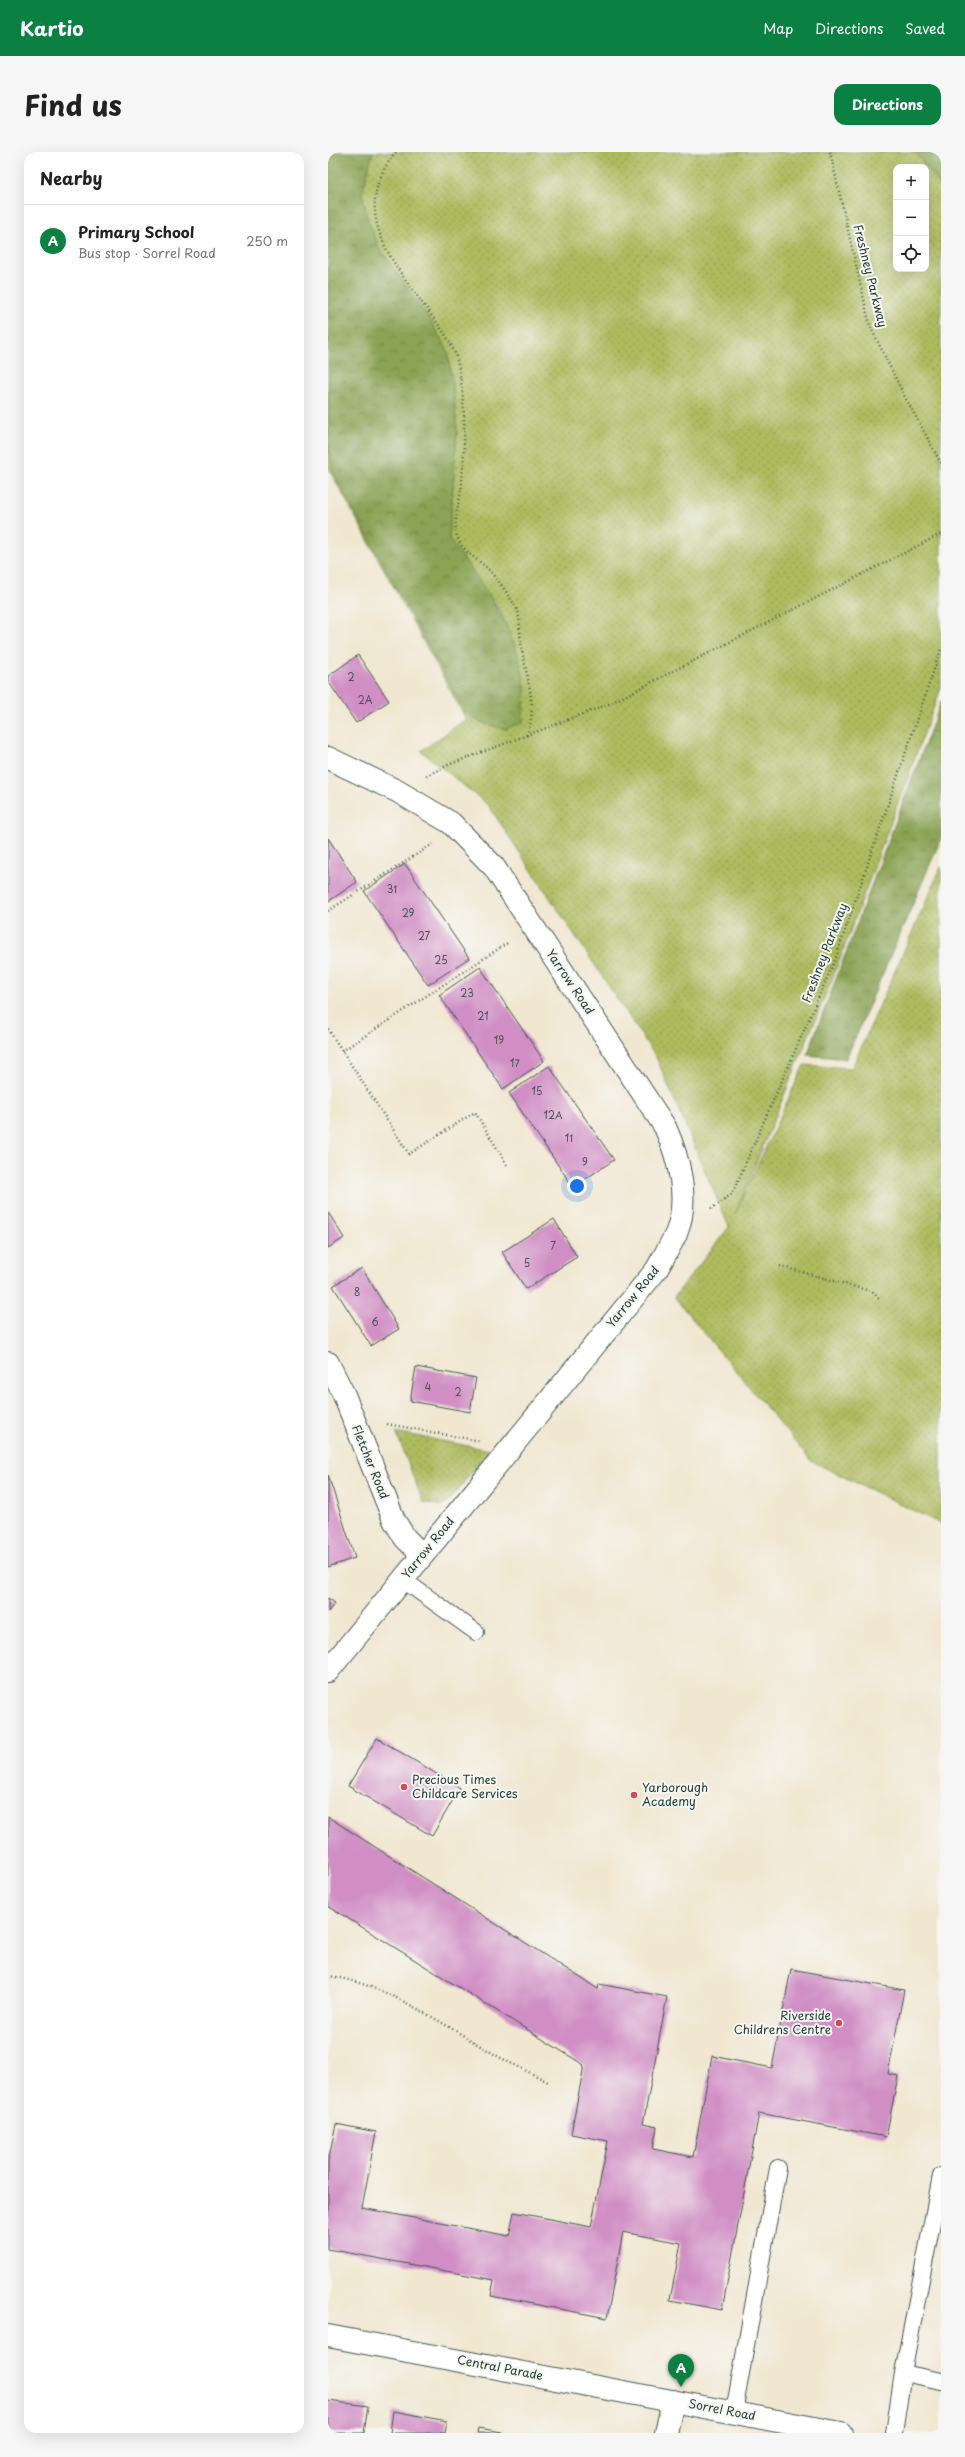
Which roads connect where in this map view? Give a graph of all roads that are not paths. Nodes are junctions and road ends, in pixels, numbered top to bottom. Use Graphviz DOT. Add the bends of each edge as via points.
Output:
graph roads {
  1 [pos="328,758"];
  2 [pos="328,1363"];
  3 [pos="422,1555"];
  4 [pos="402,1579"];
  5 [pos="476,1632"];
  6 [pos="328,1671"];
  7 [pos="778,2168"];
  8 [pos="941,2176"];
  9 [pos="328,2336"];
  10 [pos="902,2373"];
  11 [pos="941,2381"];
  12 [pos="673,2401"];
  13 [pos="734,2412"];
  14 [pos="666,2433"];
  15 [pos="841,2433"];
  16 [pos="894,2433"];
  1 -- 3 [label="street, Yarrow Road" via="397,791 451,823 494,867 665,1127 676,1150 681,1176 681,1205 676,1233 657,1269"];
  2 -- 3 [label="street, Fletcher Road" via="394,1520 405,1538"];
  3 -- 4 [label="street, Yarrow Road"];
  4 -- 5 [label="lane"];
  4 -- 6 [label="street, Yarrow Road"];
  7 -- 13 [label="lane"];
  8 -- 10 [label="lane"];
  9 -- 12 [label="street, Central Parade"];
  10 -- 11 [label="lane"];
  10 -- 16 [label="lane"];
  12 -- 13 [label="street, Sorrel Road"];
  12 -- 14 [label="street"];
  13 -- 15 [label="street, Sorrel Road"];
}
